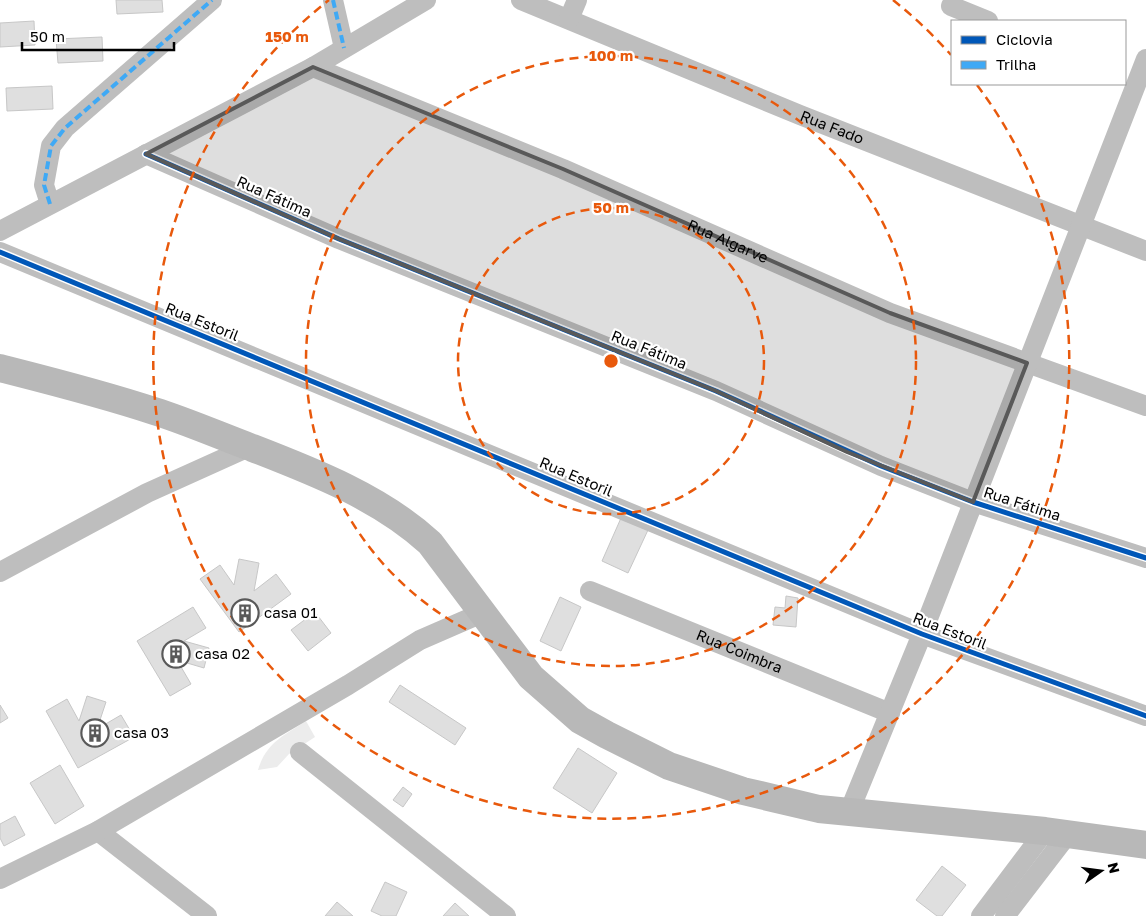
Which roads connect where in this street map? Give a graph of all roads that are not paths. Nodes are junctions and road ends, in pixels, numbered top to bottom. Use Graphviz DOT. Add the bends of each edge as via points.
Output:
graph roads {
  1 [pos="212,0"];
  2 [pos="333,0"];
  3 [pos="426,0"];
  4 [pos="521,0"];
  5 [pos="577,0"];
  6 [pos="951,6"];
  7 [pos="569,20"];
  8 [pos="986,20"];
  9 [pos="344,48"];
  10 [pos="1146,59"];
  11 [pos="313,66"];
  12 [pos="1136,84"];
  13 [pos="146,154"];
  14 [pos="50,204"];
  15 [pos="1081,227"];
  16 [pos="0,231"];
  17 [pos="1146,251"];
  18 [pos="0,252"];
  19 [pos="1027,363"];
  20 [pos="0,368"];
  21 [pos="1146,406"];
  22 [pos="249,447"];
  23 [pos="974,502"];
  24 [pos="1146,558"];
  25 [pos="0,572"];
  26 [pos="590,591"];
  27 [pos="482,613"];
  28 [pos="922,634"];
  29 [pos="890,713"];
  30 [pos="1146,716"];
  31 [pos="300,752"];
  32 [pos="849,812"];
  33 [pos="98,832"];
  34 [pos="1057,833"];
  35 [pos="1146,845"];
  36 [pos="0,879"];
  37 [pos="208,916"];
  38 [pos="506,916"];
  39 [pos="982,916"];
  40 [pos="1005,916"];
  1 -- 14 [label="street" via="65,128 51,146 44,185"];
  2 -- 9 [label="street"];
  3 -- 9 [label="street"];
  4 -- 7 [label="street, Rua Fado"];
  5 -- 7 [label="street"];
  6 -- 8 [label="street"];
  7 -- 15 [label="street, Rua Fado"];
  9 -- 11 [label="street"];
  10 -- 12 [label="street"];
  11 -- 13 [label="street"];
  11 -- 19 [label="street, Rua Algarve" via="572,172 890,312"];
  12 -- 15 [label="street"];
  13 -- 14 [label="street"];
  13 -- 23 [label="street, Rua Fátima" via="339,239 706,387 856,455"];
  14 -- 16 [label="street"];
  15 -- 17 [label="street, Rua Fado"];
  15 -- 19 [label="street"];
  18 -- 28 [label="street, Rua Estoril"];
  19 -- 21 [label="street, Rua Algarve"];
  19 -- 23 [label="street"];
  20 -- 22 [label="main road" via="153,410"];
  22 -- 25 [label="street" via="147,493"];
  22 -- 27 [label="main road" via="340,485 403,521 430,542"];
  23 -- 24 [label="street, Rua Fátima"];
  23 -- 28 [label="street"];
  26 -- 29 [label="street, Rua Coimbra"];
  27 -- 32 [label="main road" via="531,677 580,720 607,735 705,780 784,802"];
  27 -- 33 [label="street" via="420,640"];
  28 -- 29 [label="street"];
  28 -- 30 [label="street, Rua Estoril"];
  29 -- 32 [label="street"];
  31 -- 38 [label="street"];
  32 -- 34 [label="main road"];
  33 -- 36 [label="street"];
  33 -- 37 [label="street"];
  34 -- 35 [label="main road"];
  34 -- 39 [label="street"];
  34 -- 40 [label="street"];
}
